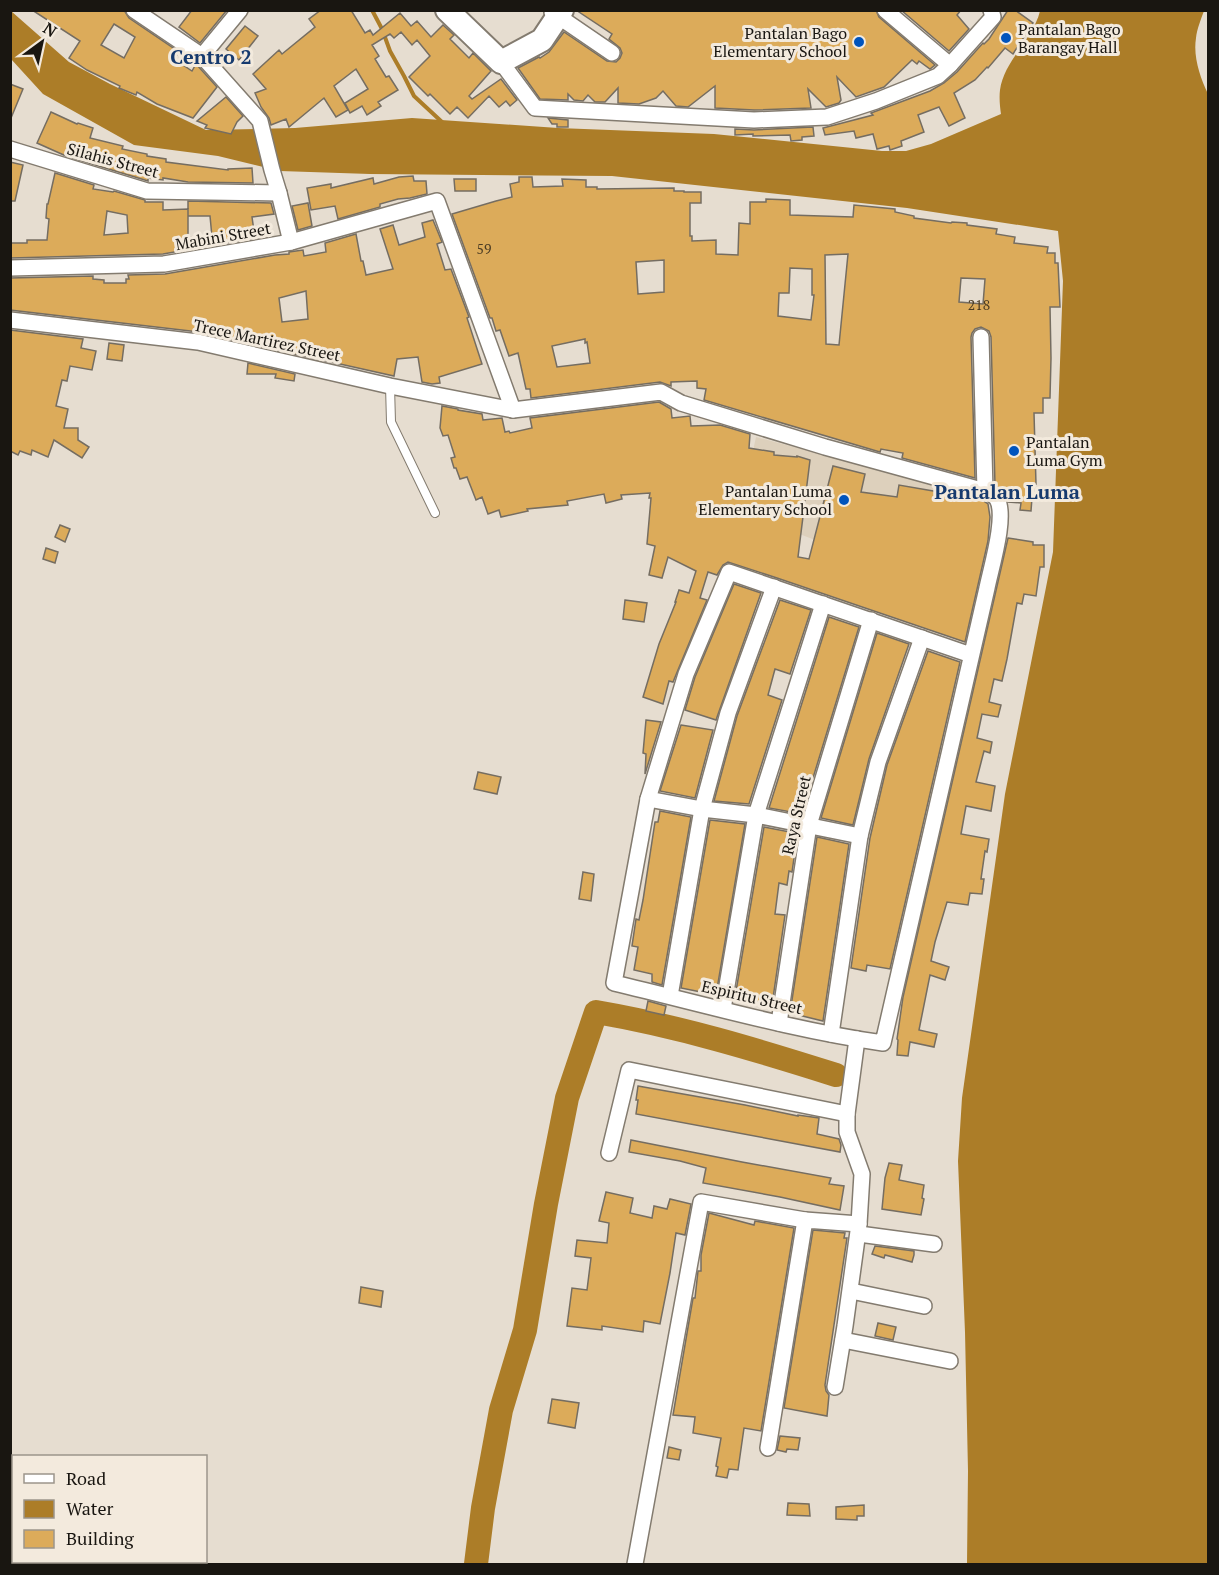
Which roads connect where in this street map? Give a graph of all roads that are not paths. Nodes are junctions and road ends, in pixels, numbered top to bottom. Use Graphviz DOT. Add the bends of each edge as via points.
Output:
graph roads {
  1 [pos="134,10"];
  2 [pos="240,10"];
  3 [pos="447,10"];
  4 [pos="885,10"];
  5 [pos="991,10"];
  6 [pos="556,12"];
  7 [pos="612,53"];
  8 [pos="202,56"];
  9 [pos="501,62"];
  10 [pos="950,65"];
  11 [pos="10,149"];
  12 [pos="279,193"];
  13 [pos="291,242"];
  14 [pos="10,268"];
  15 [pos="10,320"];
  16 [pos="981,337"];
  17 [pos="390,386"];
  18 [pos="513,410"];
  19 [pos="985,490"];
  20 [pos="435,513"];
  21 [pos="774,587"];
  22 [pos="823,604"];
  23 [pos="871,620"];
  24 [pos="922,638"];
  25 [pos="971,655"];
  26 [pos="648,799"];
  27 [pos="702,809"];
  28 [pos="756,815"];
  29 [pos="809,825"];
  30 [pos="860,836"];
  31 [pos="670,996"];
  32 [pos="723,1009"];
  33 [pos="779,1023"];
  34 [pos="831,1034"];
  35 [pos="856,1044"];
  36 [pos="847,1108"];
  37 [pos="609,1153"];
  38 [pos="805,1220"];
  39 [pos="859,1229"];
  40 [pos="934,1244"];
  41 [pos="850,1291"];
  42 [pos="924,1306"];
  43 [pos="843,1340"];
  44 [pos="950,1361"];
  45 [pos="835,1387"];
  46 [pos="768,1448"];
  47 [pos="635,1564"];
  1 -- 8 [label="street"];
  2 -- 8 [label="street"];
  3 -- 9 [label="street"];
  4 -- 10 [label="street"];
  5 -- 10 [label="street" via="993,17"];
  6 -- 7 [label="street"];
  6 -- 9 [label="street" via="542,40"];
  8 -- 12 [label="street" via="260,121"];
  9 -- 10 [label="street" via="535,108 753,120 827,117 938,76"];
  11 -- 12 [label="street, Silahis Street" via="147,191"];
  12 -- 13 [label="street"];
  13 -- 14 [label="street, Mabini Street" via="164,264"];
  13 -- 18 [label="street, Mabini Street" via="437,201"];
  15 -- 17 [label="street, Trece Martirez Street" via="198,342"];
  16 -- 19 [label="street"];
  17 -- 18 [label="street, Trece Martirez Street"];
  17 -- 20 [label="lane" via="391,422"];
  18 -- 19 [label="street, Trece Martirez Street" via="661,392 681,402 813,443"];
  19 -- 25 [label="street" via="998,500 1001,524"];
  21 -- 22 [label="street"];
  21 -- 26 [label="street" via="729,572 686,674"];
  21 -- 27 [label="street" via="728,713"];
  22 -- 23 [label="street"];
  22 -- 28 [label="street"];
  23 -- 24 [label="street"];
  23 -- 29 [label="street, Raya Street"];
  24 -- 25 [label="street"];
  24 -- 30 [label="street" via="878,762"];
  25 -- 35 [label="street, Espiritu Street" via="883,1043"];
  26 -- 27 [label="street"];
  26 -- 31 [label="street, Espiritu Street" via="614,983"];
  27 -- 28 [label="street"];
  27 -- 31 [label="street"];
  28 -- 29 [label="street"];
  28 -- 32 [label="street"];
  29 -- 30 [label="street"];
  29 -- 33 [label="street, Raya Street"];
  30 -- 34 [label="street"];
  31 -- 32 [label="street, Espiritu Street"];
  32 -- 33 [label="street, Espiritu Street"];
  33 -- 34 [label="street, Espiritu Street"];
  34 -- 35 [label="street, Espiritu Street"];
  35 -- 36 [label="street"];
  36 -- 37 [label="street" via="629,1070"];
  36 -- 39 [label="street" via="847,1132 862,1174"];
  38 -- 39 [label="street"];
  38 -- 46 [label="street"];
  38 -- 47 [label="street" via="701,1202"];
  39 -- 40 [label="street"];
  39 -- 41 [label="street"];
  41 -- 42 [label="street"];
  41 -- 43 [label="street"];
  43 -- 44 [label="street"];
  43 -- 45 [label="street"];
}
